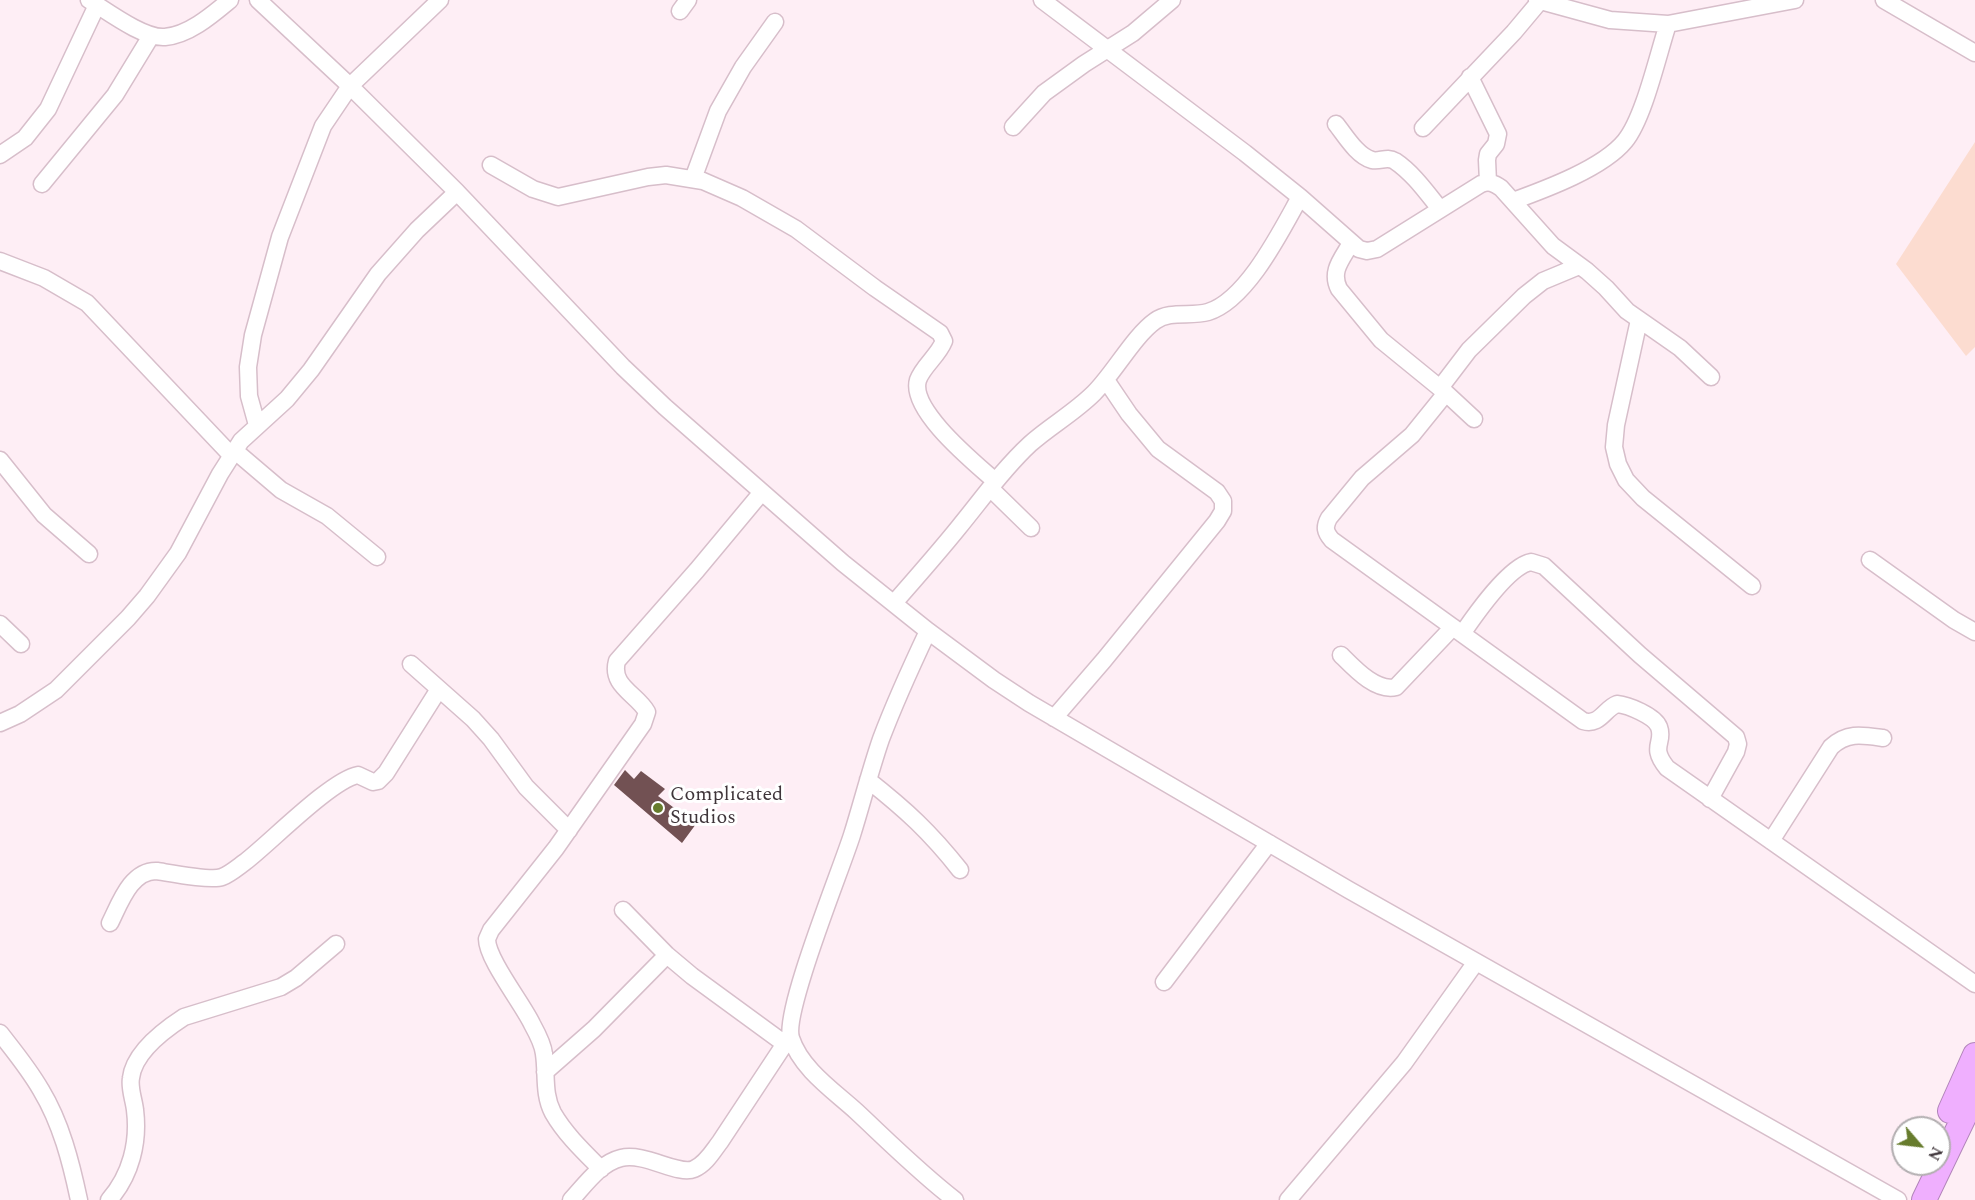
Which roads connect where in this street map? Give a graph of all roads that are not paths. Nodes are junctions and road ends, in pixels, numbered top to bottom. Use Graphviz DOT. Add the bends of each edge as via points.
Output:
graph roads {
  1 [pos="230,0"];
  2 [pos="258,0"];
  3 [pos="440,0"];
  4 [pos="1042,0"];
  5 [pos="1172,0"];
  6 [pos="1538,0"];
  7 [pos="1795,0"];
  8 [pos="1884,0"];
  9 [pos="93,2"];
  10 [pos="775,22"];
  11 [pos="1668,24"];
  12 [pos="151,36"];
  13 [pos="1106,50"];
  14 [pos="1975,53"];
  15 [pos="1470,77"];
  16 [pos="350,86"];
  17 [pos="1336,124"];
  18 [pos="1013,127"];
  19 [pos="1423,128"];
  20 [pos="0,155"];
  21 [pos="491,165"];
  22 [pos="693,179"];
  23 [pos="1488,182"];
  24 [pos="42,184"];
  25 [pos="457,192"];
  26 [pos="1300,197"];
  27 [pos="1513,201"];
  28 [pos="1440,209"];
  29 [pos="1351,243"];
  30 [pos="0,261"];
  31 [pos="1579,266"];
  32 [pos="1639,320"];
  33 [pos="1711,376"];
  34 [pos="1106,380"];
  35 [pos="1443,391"];
  36 [pos="1474,419"];
  37 [pos="257,425"];
  38 [pos="233,452"];
  39 [pos="0,460"];
  40 [pos="992,485"];
  41 [pos="762,492"];
  42 [pos="1031,528"];
  43 [pos="89,554"];
  44 [pos="378,557"];
  45 [pos="1870,560"];
  46 [pos="1752,586"];
  47 [pos="894,603"];
  48 [pos="0,624"];
  49 [pos="1458,630"];
  50 [pos="928,631"];
  51 [pos="1975,632"];
  52 [pos="21,644"];
  53 [pos="1341,656"];
  54 [pos="411,664"];
  55 [pos="439,689"];
  56 [pos="1054,718"];
  57 [pos="0,723"];
  58 [pos="1883,738"];
  59 [pos="868,780"];
  60 [pos="1710,799"];
  61 [pos="569,830"];
  62 [pos="1771,841"];
  63 [pos="1269,843"];
  64 [pos="960,870"];
  65 [pos="623,910"];
  66 [pos="110,923"];
  67 [pos="336,944"];
  68 [pos="667,955"];
  69 [pos="1476,962"];
  70 [pos="1164,982"];
  71 [pos="1975,984"];
  72 [pos="0,1033"];
  73 [pos="788,1040"];
  74 [pos="1975,1055"];
  75 [pos="545,1072"];
  76 [pos="1975,1094"];
  77 [pos="1948,1116"];
  78 [pos="601,1169"];
  79 [pos="1919,1176"];
  80 [pos="79,1200"];
  81 [pos="109,1200"];
  82 [pos="571,1200"];
  83 [pos="953,1200"];
  84 [pos="1288,1200"];
  85 [pos="1898,1200"];
  86 [pos="1907,1200"];
  87 [pos="1924,1200"];
  1 -- 12 [label="street" via="214,14 175,35"];
  2 -- 16 [label="street"];
  3 -- 16 [label="street"];
  4 -- 13 [label="street"];
  5 -- 13 [label="street"];
  6 -- 11 [label="street" via="1610,20"];
  6 -- 15 [label="street" via="1514,32"];
  7 -- 11 [label="street"];
  8 -- 14 [label="street"];
  9 -- 12 [label="street"];
  9 -- 20 [label="street" via="48,109 25,138"];
  10 -- 22 [label="street" via="718,111"];
  11 -- 27 [label="street" via="1640,111 1625,141 1588,168"];
  12 -- 24 [label="street" via="115,94"];
  13 -- 18 [label="street" via="1044,93"];
  13 -- 26 [label="street"];
  15 -- 19 [label="street"];
  15 -- 23 [label="street" via="1498,134 1488,154"];
  16 -- 25 [label="street"];
  16 -- 37 [label="street" via="323,126 268,278 248,367 249,396"];
  17 -- 28 [label="street" via="1367,158 1395,161"];
  21 -- 22 [label="street" via="533,189 558,197 648,177"];
  22 -- 40 [label="street" via="724,189 796,229 940,333 944,341 919,377 917,387 931,419"];
  23 -- 27 [label="street" via="1501,188"];
  23 -- 28 [label="street"];
  25 -- 37 [label="street" via="392,258 312,370"];
  25 -- 41 [label="street" via="623,368"];
  26 -- 29 [label="street"];
  26 -- 34 [label="street" via="1267,255 1228,301 1210,312 1167,315 1156,320"];
  27 -- 31 [label="street" via="1541,234"];
  28 -- 29 [label="street" via="1377,249 1367,251"];
  29 -- 35 [label="street" via="1335,272 1339,289 1381,340"];
  30 -- 38 [label="street" via="44,278 87,303"];
  31 -- 32 [label="street"];
  31 -- 35 [label="street" via="1543,281 1524,296 1469,350"];
  32 -- 33 [label="street" via="1680,348"];
  32 -- 46 [label="street" via="1616,425 1614,447 1618,464 1626,480 1643,498"];
  34 -- 40 [label="street" via="1030,444"];
  34 -- 56 [label="street" via="1158,449 1217,492 1223,501 1223,511"];
  35 -- 36 [label="street"];
  35 -- 49 [label="street" via="1412,435 1362,478 1325,525 1332,540"];
  37 -- 38 [label="street"];
  38 -- 44 [label="street" via="281,490 327,516"];
  38 -- 57 [label="street" via="178,553 147,596 56,690"];
  39 -- 43 [label="street" via="44,515"];
  40 -- 42 [label="street"];
  40 -- 47 [label="street"];
  41 -- 47 [label="street"];
  41 -- 61 [label="street" via="617,661 616,676 645,708 646,717"];
  45 -- 51 [label="street"];
  47 -- 50 [label="street"];
  48 -- 52 [label="street"];
  49 -- 53 [label="street" via="1396,687 1388,689 1371,681"];
  49 -- 60 [label="street" via="1583,721 1596,722 1617,704 1654,720 1659,726 1661,760"];
  49 -- 60 [label="street" via="1518,567 1531,562 1544,566 1736,737 1736,752"];
  50 -- 56 [label="street"];
  50 -- 59 [label="street"];
  54 -- 55 [label="street"];
  55 -- 61 [label="street" via="473,719 526,787"];
  55 -- 66 [label="street" via="378,781 358,775 340,784 221,877 158,871 141,874"];
  56 -- 63 [label="street"];
  58 -- 62 [label="street" via="1864,735 1839,739"];
  59 -- 64 [label="street" via="908,811"];
  59 -- 73 [label="street" via="797,998"];
  60 -- 62 [label="street"];
  61 -- 75 [label="street" via="487,939 491,956 541,1042"];
  62 -- 71 [label="street"];
  63 -- 69 [label="street"];
  63 -- 70 [label="street"];
  65 -- 68 [label="street"];
  67 -- 81 [label="street" via="281,987 184,1017 147,1048 130,1077 137,1129 135,1149"];
  68 -- 73 [label="street" via="718,996"];
  68 -- 75 [label="street"];
  69 -- 84 [label="street" via="1404,1063"];
  69 -- 85 [label="street"];
  72 -- 80 [label="street" via="41,1090 58,1123"];
  73 -- 78 [label="street" via="711,1155 696,1168 688,1171 631,1157 620,1158"];
  73 -- 83 [label="street" via="814,1073"];
  74 -- 77 [label="highway"];
  75 -- 78 [label="street" via="552,1111"];
  76 -- 87 [label="highway"];
  78 -- 82 [label="street"];
  79 -- 86 [label="highway"];
}
